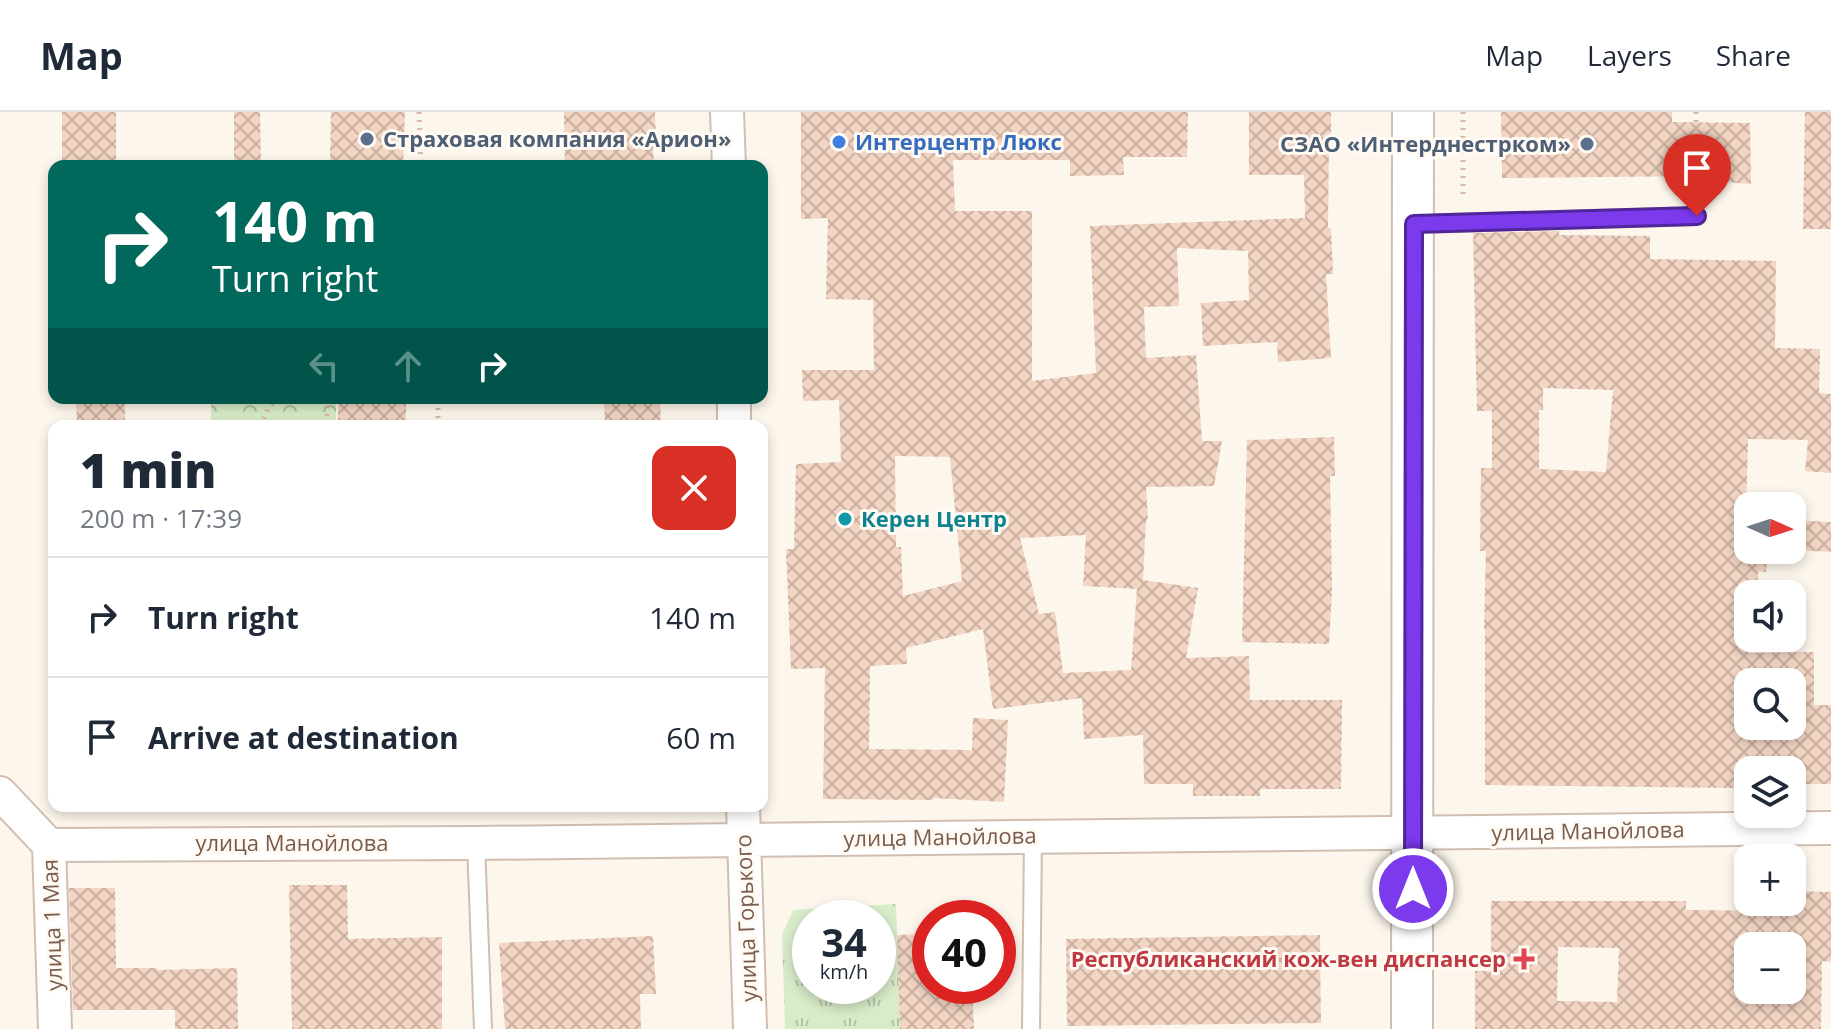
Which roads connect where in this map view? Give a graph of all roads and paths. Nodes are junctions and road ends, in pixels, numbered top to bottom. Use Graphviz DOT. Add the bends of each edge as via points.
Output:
graph roads {
  1 [pos="419,112"];
  2 [pos="727,112"];
  3 [pos="1413,112"];
  4 [pos="1463,112"];
  5 [pos="1696,112"];
  6 [pos="421,160"];
  7 [pos="729,160"];
  8 [pos="1697,216"];
  9 [pos="1463,223"];
  10 [pos="1414,224"];
  11 [pos="0,793"];
  12 [pos="743,812"];
  13 [pos="1831,828"];
  14 [pos="1413,833"];
  15 [pos="1033,836"];
  16 [pos="744,839"];
  17 [pos="476,843"];
  18 [pos="49,845"];
  19 [pos="55,1029"];
  20 [pos="483,1029"];
  21 [pos="750,1029"];
  22 [pos="1031,1029"];
  23 [pos="1412,1029"];
  1 -- 6 [label="path"];
  2 -- 7 [label="street"];
  3 -- 10 [label="street"];
  4 -- 9 [label="path"];
  5 -- 8 [label="path"];
  8 -- 9 [label="lane"];
  9 -- 10 [label="lane"];
  10 -- 14 [label="street"];
  11 -- 18 [label="street, улица 1 Мая"];
  12 -- 16 [label="street, улица Горького"];
  13 -- 14 [label="street, улица Манойлова"];
  14 -- 15 [label="street, улица Манойлова"];
  14 -- 23 [label="street"];
  15 -- 16 [label="street, улица Манойлова"];
  15 -- 22 [label="lane"];
  16 -- 17 [label="street, улица Манойлова"];
  16 -- 21 [label="street, улица Горького"];
  17 -- 18 [label="street, улица Манойлова"];
  17 -- 20 [label="lane"];
  18 -- 19 [label="street, улица 1 Мая"];
}
